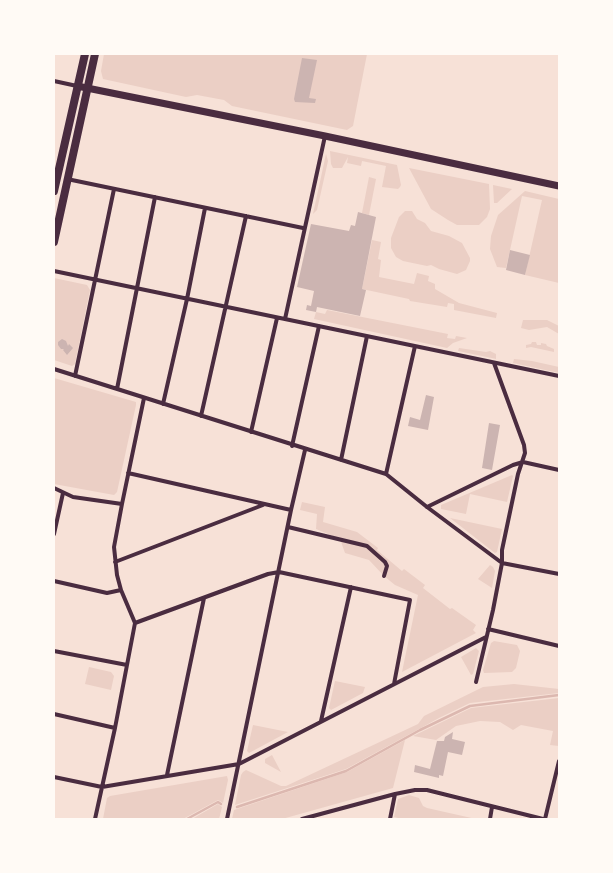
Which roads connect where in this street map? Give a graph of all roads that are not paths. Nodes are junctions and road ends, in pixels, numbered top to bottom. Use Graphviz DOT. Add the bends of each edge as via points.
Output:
graph roads {
  1 [pos="85,54"];
  2 [pos="95,54"];
  3 [pos="54,81"];
  4 [pos="78,86"];
  5 [pos="88,88"];
  6 [pos="324,136"];
  7 [pos="56,177"];
  8 [pos="67,179"];
  9 [pos="559,186"];
  10 [pos="114,189"];
  11 [pos="54,191"];
  12 [pos="155,197"];
  13 [pos="205,208"];
  14 [pos="246,216"];
  15 [pos="303,228"];
  16 [pos="54,242"];
  17 [pos="54,271"];
  18 [pos="96,280"];
  19 [pos="137,288"];
  20 [pos="187,299"];
  21 [pos="227,307"];
  22 [pos="277,318"];
  23 [pos="285,319"];
  24 [pos="319,326"];
  25 [pos="367,336"];
  26 [pos="415,346"];
  27 [pos="494,363"];
  28 [pos="54,369"];
  29 [pos="75,376"];
  30 [pos="559,376"];
  31 [pos="117,389"];
  32 [pos="144,398"];
  33 [pos="163,404"];
  34 [pos="201,416"];
  35 [pos="251,432"];
  36 [pos="292,446"];
  37 [pos="306,450"];
  38 [pos="341,460"];
  39 [pos="523,462"];
  40 [pos="559,470"];
  41 [pos="128,473"];
  42 [pos="386,474"];
  43 [pos="54,488"];
  44 [pos="63,493"];
  45 [pos="122,504"];
  46 [pos="264,504"];
  47 [pos="427,507"];
  48 [pos="292,510"];
  49 [pos="288,527"];
  50 [pos="54,534"];
  51 [pos="115,562"];
  52 [pos="502,563"];
  53 [pos="279,572"];
  54 [pos="559,574"];
  55 [pos="384,576"];
  56 [pos="54,581"];
  57 [pos="351,586"];
  58 [pos="121,590"];
  59 [pos="204,598"];
  60 [pos="135,623"];
  61 [pos="488,629"];
  62 [pos="486,637"];
  63 [pos="559,646"];
  64 [pos="54,650"];
  65 [pos="127,665"];
  66 [pos="476,682"];
  67 [pos="394,684"];
  68 [pos="54,714"];
  69 [pos="321,722"];
  70 [pos="115,728"];
  71 [pos="559,760"];
  72 [pos="239,764"];
  73 [pos="167,775"];
  74 [pos="54,777"];
  75 [pos="102,787"];
  76 [pos="395,794"];
  77 [pos="492,807"];
  78 [pos="315,817"];
  79 [pos="95,819"];
  80 [pos="227,819"];
  81 [pos="302,819"];
  82 [pos="390,819"];
  83 [pos="490,819"];
  84 [pos="544,819"];
  1 -- 4 [label="main road"];
  2 -- 5 [label="main road"];
  3 -- 4 [label="street"];
  4 -- 5 [label="main road"];
  4 -- 7 [label="main road"];
  5 -- 6 [label="main road"];
  5 -- 8 [label="main road"];
  6 -- 9 [label="main road"];
  6 -- 15 [label="street"];
  7 -- 11 [label="main road"];
  8 -- 10 [label="street"];
  8 -- 16 [label="main road"];
  10 -- 12 [label="street"];
  10 -- 18 [label="street"];
  12 -- 13 [label="street"];
  12 -- 19 [label="street"];
  13 -- 14 [label="street"];
  13 -- 20 [label="street"];
  14 -- 15 [label="street"];
  14 -- 21 [label="street"];
  15 -- 23 [label="street"];
  17 -- 18 [label="street"];
  18 -- 19 [label="street"];
  18 -- 29 [label="street"];
  19 -- 20 [label="street"];
  19 -- 31 [label="street"];
  20 -- 21 [label="street"];
  20 -- 33 [label="street"];
  21 -- 22 [label="street"];
  21 -- 34 [label="street"];
  22 -- 23 [label="street"];
  22 -- 35 [label="street"];
  23 -- 24 [label="street"];
  24 -- 25 [label="street"];
  24 -- 36 [label="street"];
  25 -- 26 [label="street"];
  25 -- 38 [label="street"];
  26 -- 27 [label="street"];
  26 -- 42 [label="street"];
  27 -- 30 [label="street"];
  27 -- 39 [label="street" via="524,445"];
  28 -- 29 [label="street"];
  29 -- 31 [label="street"];
  31 -- 32 [label="street"];
  32 -- 33 [label="street"];
  32 -- 41 [label="street"];
  33 -- 34 [label="street"];
  34 -- 35 [label="street"];
  35 -- 36 [label="street"];
  36 -- 37 [label="street"];
  37 -- 38 [label="street"];
  37 -- 48 [label="street"];
  38 -- 42 [label="street"];
  39 -- 40 [label="street"];
  39 -- 47 [label="street"];
  39 -- 52 [label="street" via="518,474 502,550"];
  41 -- 45 [label="street"];
  41 -- 46 [label="street"];
  42 -- 47 [label="street"];
  43 -- 44 [label="street"];
  44 -- 45 [label="street" via="73,497"];
  44 -- 50 [label="street"];
  45 -- 51 [label="street" via="114,547"];
  46 -- 48 [label="street"];
  46 -- 51 [label="street"];
  47 -- 52 [label="street"];
  48 -- 49 [label="street"];
  49 -- 53 [label="street"];
  49 -- 55 [label="street" via="367,546 385,562 387,566"];
  51 -- 58 [label="street"];
  52 -- 54 [label="street"];
  52 -- 61 [label="street"];
  53 -- 57 [label="street"];
  53 -- 59 [label="street"];
  53 -- 72 [label="street"];
  56 -- 58 [label="street" via="107,593"];
  57 -- 67 [label="street" via="410,600"];
  57 -- 69 [label="street"];
  58 -- 60 [label="street"];
  59 -- 60 [label="street"];
  59 -- 73 [label="street"];
  60 -- 65 [label="street"];
  61 -- 62 [label="street"];
  61 -- 63 [label="street"];
  62 -- 66 [label="street"];
  62 -- 67 [label="street"];
  64 -- 65 [label="street"];
  65 -- 70 [label="street"];
  67 -- 69 [label="street"];
  68 -- 70 [label="street"];
  69 -- 72 [label="street"];
  70 -- 75 [label="street"];
  71 -- 84 [label="street"];
  72 -- 73 [label="street"];
  72 -- 80 [label="street"];
  73 -- 75 [label="street"];
  74 -- 75 [label="street"];
  75 -- 79 [label="street"];
  76 -- 77 [label="street" via="427,790"];
  76 -- 78 [label="street"];
  76 -- 82 [label="street"];
  77 -- 83 [label="street"];
  77 -- 84 [label="street"];
  78 -- 81 [label="street"];
}
